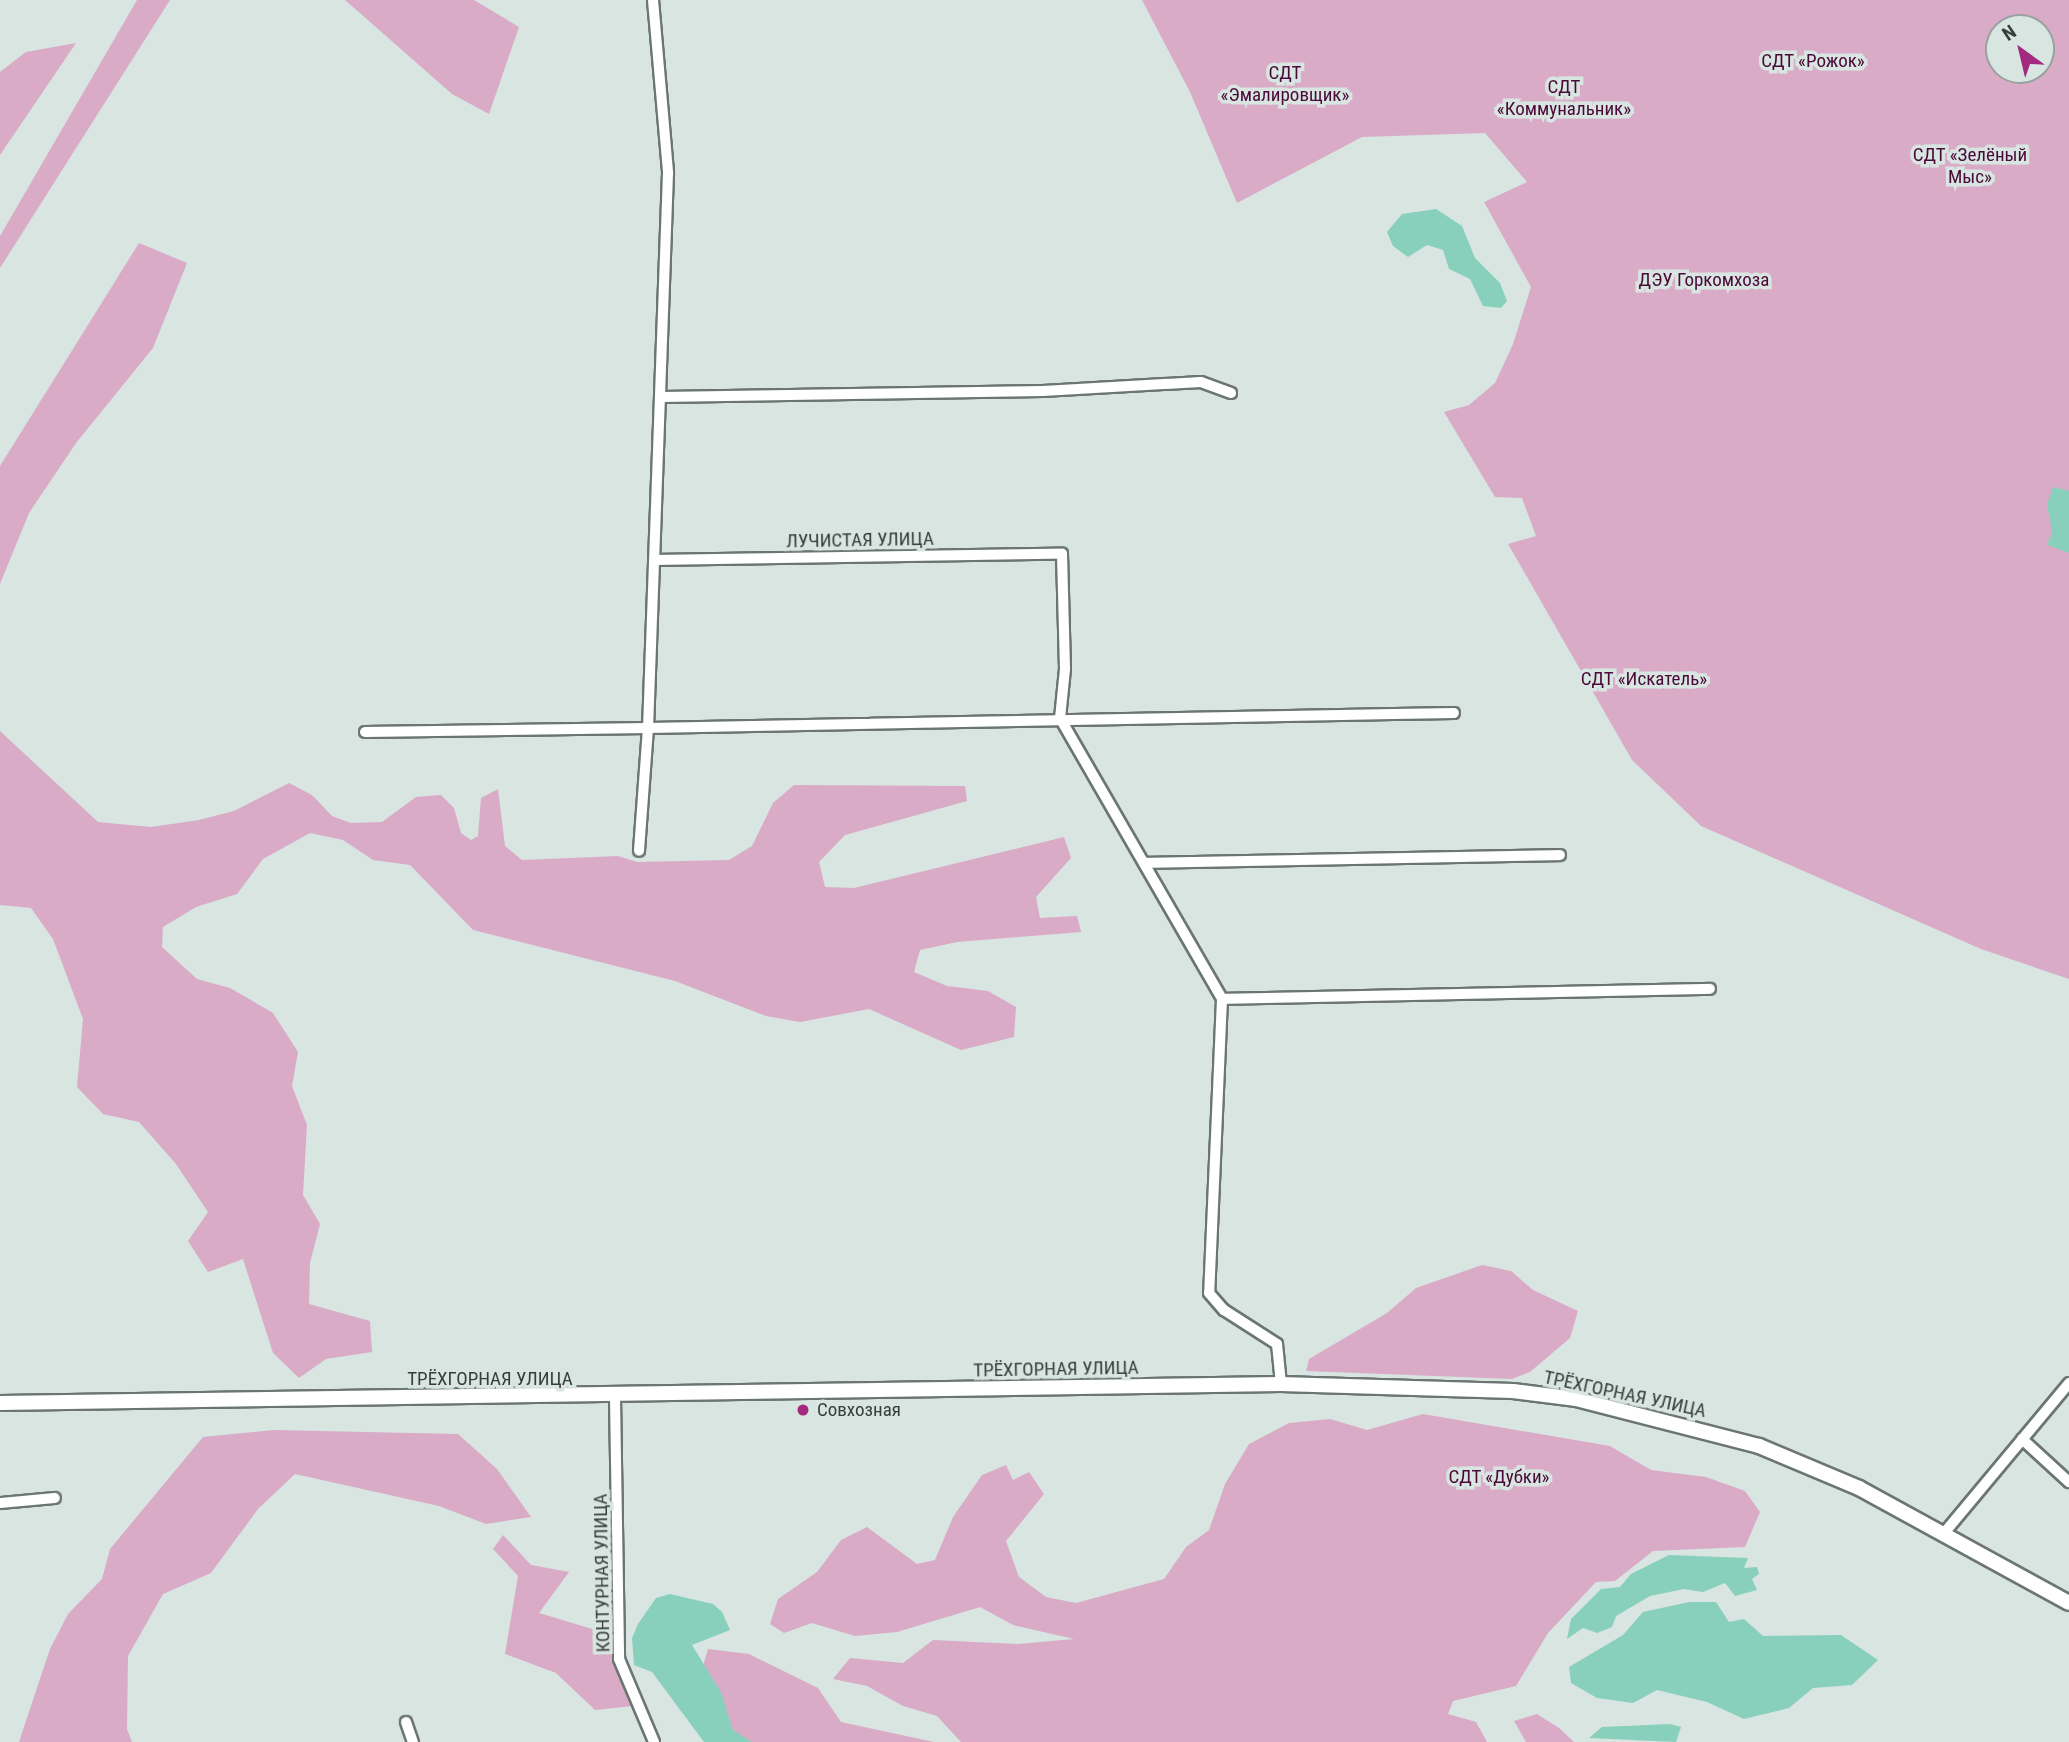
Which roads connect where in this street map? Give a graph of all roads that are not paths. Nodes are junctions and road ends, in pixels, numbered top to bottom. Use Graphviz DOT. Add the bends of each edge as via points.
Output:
graph roads {
  1 [pos="653,0"];
  2 [pos="1231,393"];
  3 [pos="662,397"];
  4 [pos="658,560"];
  5 [pos="1454,713"];
  6 [pos="1060,718"];
  7 [pos="648,728"];
  8 [pos="365,732"];
  9 [pos="639,851"];
  10 [pos="1560,855"];
  11 [pos="1145,863"];
  12 [pos="1710,989"];
  13 [pos="1222,999"];
  14 [pos="2069,1383"];
  15 [pos="1281,1384"];
  16 [pos="615,1397"];
  17 [pos="0,1402"];
  18 [pos="2022,1439"];
  19 [pos="2069,1482"];
  20 [pos="55,1498"];
  21 [pos="0,1503"];
  22 [pos="1945,1532"];
  23 [pos="2069,1603"];
  24 [pos="406,1722"];
  25 [pos="413,1742"];
  26 [pos="654,1742"];
  1 -- 3 [label="street" via="668,173"];
  2 -- 3 [label="street" via="1202,382 1043,391"];
  3 -- 4 [label="street"];
  4 -- 6 [label="street, ЛУЧИСТАЯ УЛИЦА" via="1062,555 1065,669"];
  4 -- 7 [label="street"];
  5 -- 6 [label="street"];
  6 -- 7 [label="street"];
  6 -- 11 [label="street"];
  7 -- 8 [label="street"];
  7 -- 9 [label="street"];
  10 -- 11 [label="street"];
  11 -- 13 [label="street"];
  12 -- 13 [label="street"];
  13 -- 15 [label="street" via="1208,1285 1220,1307 1277,1344"];
  14 -- 18 [label="street"];
  15 -- 16 [label="highway, ТРЁХГОРНАЯ УЛИЦА"];
  15 -- 22 [label="highway, ТРЁХГОРНАЯ УЛИЦА" via="1450,1386 1576,1399 1759,1446"];
  16 -- 17 [label="highway, ТРЁХГОРНАЯ УЛИЦА"];
  16 -- 26 [label="street, КОНТУРНАЯ УЛИЦА" via="619,1659"];
  18 -- 19 [label="street"];
  18 -- 22 [label="street"];
  20 -- 21 [label="street"];
  22 -- 23 [label="highway, ТРЁХГОРНАЯ УЛИЦА"];
  24 -- 25 [label="street"];
}
